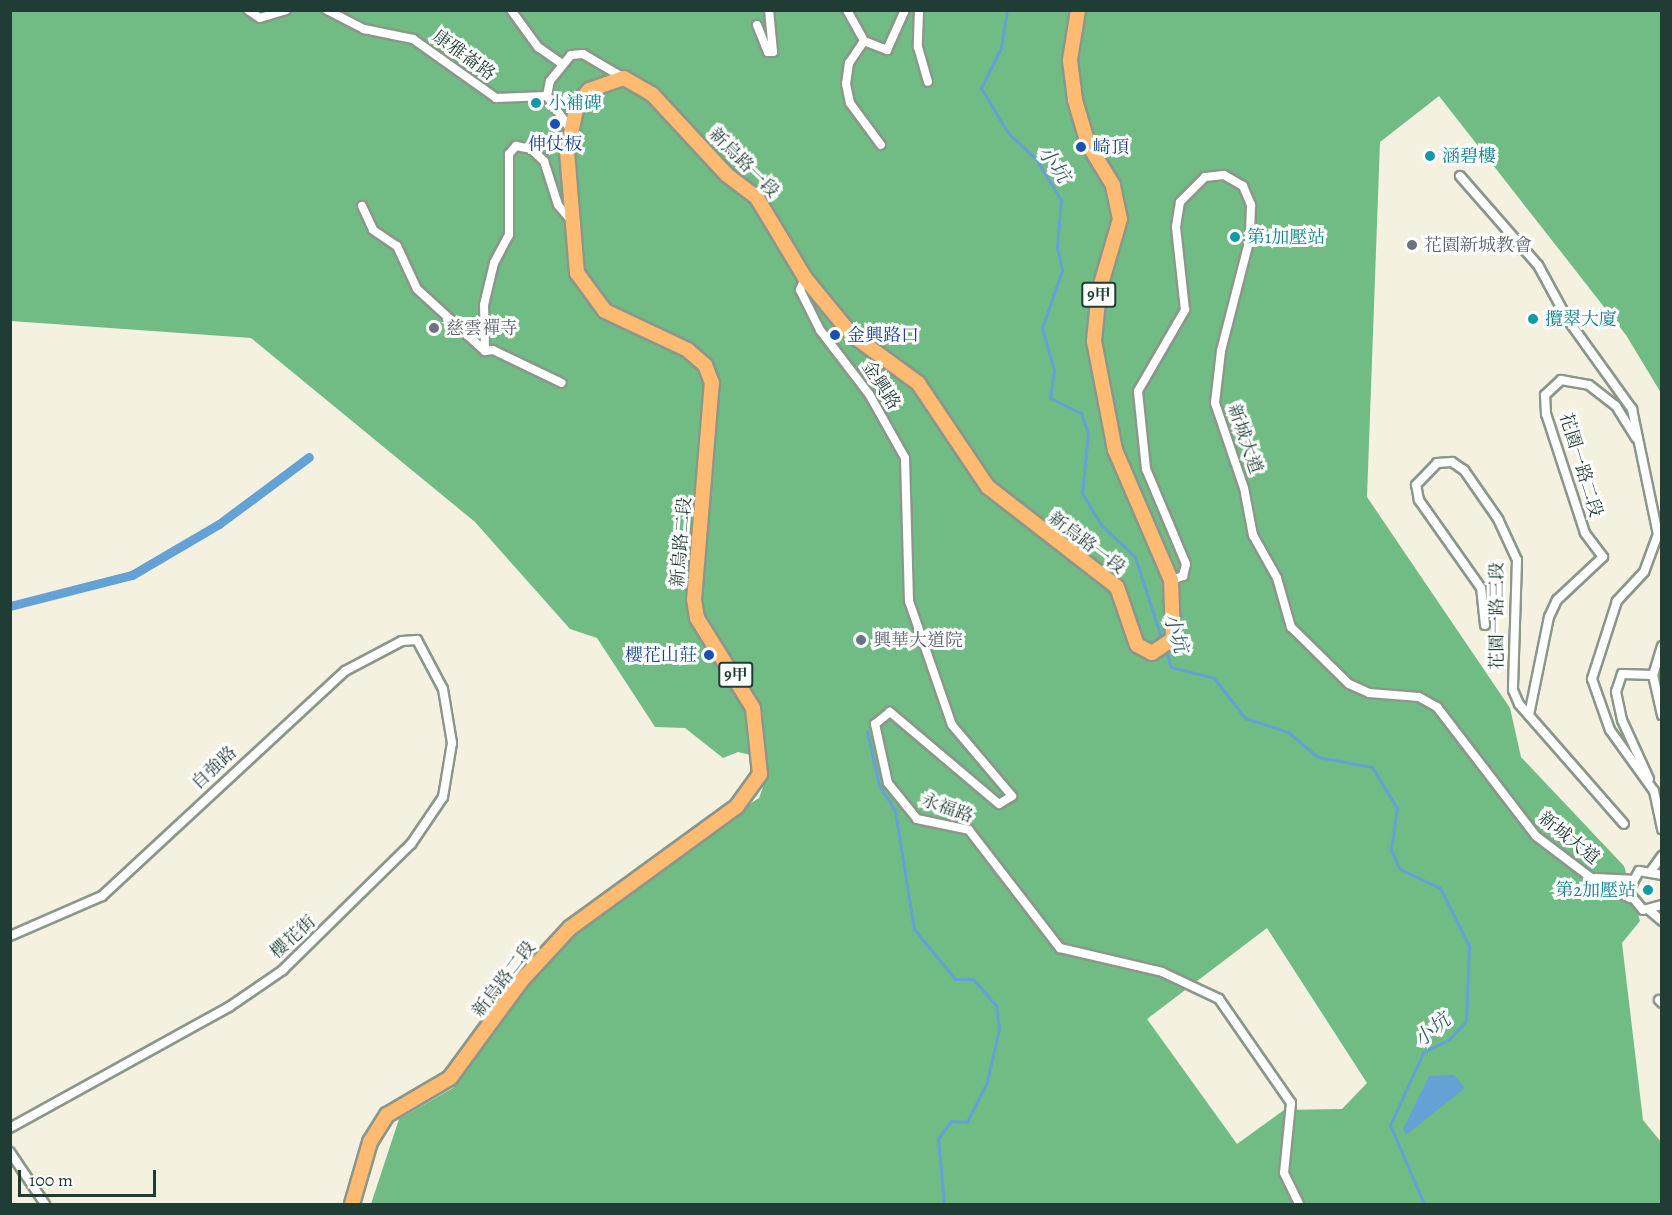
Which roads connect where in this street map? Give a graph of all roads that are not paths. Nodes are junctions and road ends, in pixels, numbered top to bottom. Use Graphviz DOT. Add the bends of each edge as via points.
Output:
graph roads {
  1 [pos="248,10"];
  2 [pos="286,10"];
  3 [pos="327,10"];
  4 [pos="511,10"];
  5 [pos="769,10"];
  6 [pos="847,10"];
  7 [pos="905,10"];
  8 [pos="919,10"];
  9 [pos="1078,10"];
  10 [pos="757,25"];
  11 [pos="864,41"];
  12 [pos="561,63"];
  13 [pos="624,78"];
  14 [pos="928,82"];
  15 [pos="547,96"];
  16 [pos="569,128"];
  17 [pos="881,145"];
  18 [pos="1460,176"];
  19 [pos="362,206"];
  20 [pos="570,219"];
  21 [pos="805,278"];
  22 [pos="485,351"];
  23 [pos="562,383"];
  24 [pos="1639,444"];
  25 [pos="904,520"];
  26 [pos="1171,580"];
  27 [pos="1485,626"];
  28 [pos="1662,646"];
  29 [pos="431,664"];
  30 [pos="1653,675"];
  31 [pos="1529,715"];
  32 [pos="1662,715"];
  33 [pos="1654,791"];
  34 [pos="1624,824"];
  35 [pos="1662,829"];
  36 [pos="1662,856"];
  37 [pos="1651,871"];
  38 [pos="1662,875"];
  39 [pos="1590,877"];
  40 [pos="1631,880"];
  41 [pos="1630,898"];
  42 [pos="1662,905"];
  43 [pos="1649,910"];
  44 [pos="1662,921"];
  45 [pos="10,936"];
  46 [pos="10,1128"];
  47 [pos="10,1152"];
  48 [pos="45,1204"];
  49 [pos="352,1204"];
  50 [pos="1299,1204"];
  1 -- 2 [label="street" via="260,18"];
  3 -- 15 [label="street, 康雅崙路" via="364,29 413,39 496,98"];
  4 -- 12 [label="street" via="538,47"];
  5 -- 10 [label="street" via="773,52 768,52"];
  6 -- 11 [label="street"];
  7 -- 11 [label="street" via="887,50"];
  8 -- 14 [label="street" via="918,47"];
  9 -- 26 [label="main road, 新烏路一段 / 9甲" via="1070,60 1075,100 1088,144 1113,186 1120,219 1099,291 1094,341 1115,450"];
  11 -- 17 [label="street" via="849,63 846,84 850,103"];
  12 -- 13 [label="street" via="583,54"];
  12 -- 15 [label="street"];
  13 -- 16 [label="main road, 新烏路二段 / 9甲" via="589,90"];
  13 -- 21 [label="main road, 新烏路一段 / 9甲" via="652,94 727,175 758,198"];
  15 -- 16 [label="street"];
  16 -- 20 [label="main road, 新烏路二段 / 9甲"];
  18 -- 24 [label="street" via="1538,265 1568,320 1632,409"];
  19 -- 22 [label="street" via="373,230 397,246 417,289"];
  20 -- 22 [label="street" via="558,205 544,160 531,148 516,146 509,154 509,235 494,263 484,305"];
  20 -- 49 [label="main road, 新烏路二段 / 9甲" via="577,273 592,299 605,311 688,350 705,365 712,383 694,600 697,618 753,708 760,774 736,806 570,928 522,980 450,1078 387,1115 370,1142"];
  21 -- 25 [label="street, 金興路" via="800,290 820,330 869,394 905,458 910,490"];
  21 -- 26 [label="main road, 新烏路一段 / 9甲" via="851,334 918,383 988,487 1117,587 1137,645 1152,653 1173,639"];
  22 -- 23 [label="street" via="493,350"];
  24 -- 31 [label="street, 花園一路二段" via="1616,406 1589,385 1561,380 1545,395 1546,414 1585,533 1603,557 1552,609"];
  24 -- 33 [label="street" via="1658,534 1644,572 1617,601 1592,679 1610,730"];
  25 -- 50 [label="street, 永福路" via="909,601 952,725 1012,796 999,804 890,712 875,724 888,783 917,819 969,830 1060,948 1162,972 1219,999 1291,1103 1284,1173"];
  26 -- 39 [label="street, 新城大道" via="1183,576 1186,564 1146,470 1138,391 1185,310 1176,227 1180,202 1205,177 1224,175 1243,186 1251,205 1250,237 1221,351 1215,403 1244,488 1253,535 1277,578 1291,627 1349,684 1369,693 1419,697 1437,707 1536,836"];
  27 -- 31 [label="street, 花園一路三段" via="1481,588 1419,500 1416,485 1437,463 1452,462 1479,489 1517,560 1513,690"];
  28 -- 30 [label="street"];
  29 -- 45 [label="street, 自強路" via="417,640 402,641 345,671 102,896"];
  29 -- 46 [label="street, 櫻花街" via="449,715 451,768 443,797 411,844 283,970 229,1007"];
  30 -- 32 [label="street"];
  30 -- 33 [label="street" via="1622,674 1616,692 1622,720"];
  31 -- 34 [label="street"];
  33 -- 35 [label="street"];
  36 -- 37 [label="street"];
  37 -- 38 [label="street"];
  37 -- 40 [label="street" via="1640,871"];
  39 -- 40 [label="street"];
  39 -- 41 [label="street, 新城大道"];
  40 -- 41 [label="street"];
  41 -- 43 [label="street, 新城大道" via="1637,908"];
  42 -- 43 [label="street"];
  43 -- 44 [label="street, 新城大道"];
  47 -- 48 [label="street"];
}
